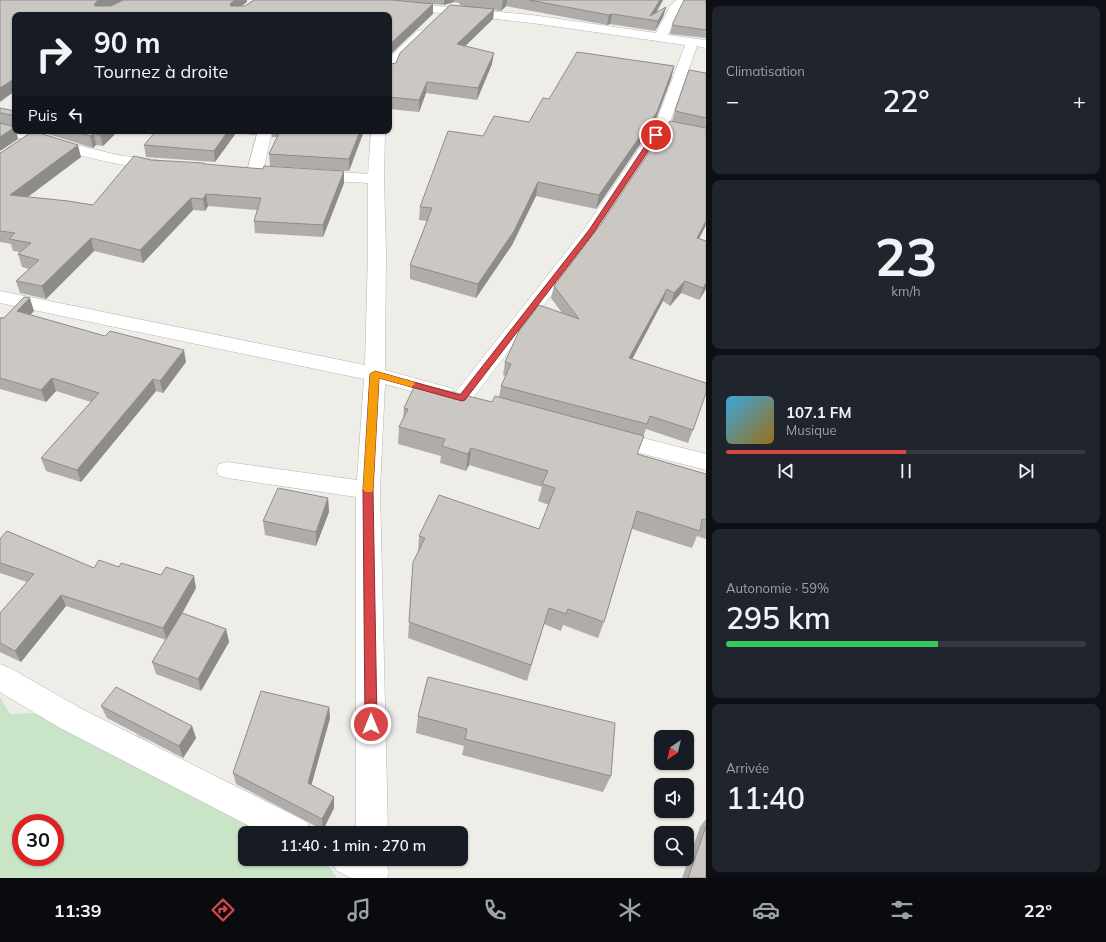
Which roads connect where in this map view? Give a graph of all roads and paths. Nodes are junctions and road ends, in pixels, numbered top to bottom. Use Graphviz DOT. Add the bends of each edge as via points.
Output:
graph roads {
  1 [pos="407,0"];
  2 [pos="464,0"];
  3 [pos="682,0"];
  4 [pos="446,10"];
  5 [pos="660,38"];
  6 [pos="699,43"];
  7 [pos="392,62"];
  8 [pos="0,129"];
  9 [pos="12,131"];
  10 [pos="37,134"];
  11 [pos="265,134"];
  12 [pos="378,134"];
  13 [pos="16,148"];
  14 [pos="177,166"];
  15 [pos="239,170"];
  16 [pos="300,174"];
  17 [pos="376,179"];
  18 [pos="0,297"];
  19 [pos="375,374"];
  20 [pos="593,432"];
  21 [pos="706,462"];
  22 [pos="227,470"];
  23 [pos="368,490"];
  24 [pos="0,677"];
  25 [pos="282,826"];
  26 [pos="372,826"];
  1 -- 4 [label="street" via="395,5"];
  2 -- 4 [label="street"];
  3 -- 5 [label="street" via="676,6"];
  4 -- 5 [label="street" via="532,19"];
  4 -- 7 [label="street"];
  5 -- 6 [label="street"];
  6 -- 19 [label="street" via="669,127 470,400"];
  8 -- 9 [label="street"];
  10 -- 13 [label="street"];
  10 -- 14 [label="street" via="94,154 153,165"];
  11 -- 15 [label="street" via="262,171"];
  12 -- 17 [label="street"];
  16 -- 17 [label="street"];
  17 -- 19 [label="street"];
  18 -- 19 [label="street" via="17,309"];
  19 -- 23 [label="street"];
  20 -- 21 [label="street"];
  22 -- 23 [label="street"];
  23 -- 26 [label="street"];
  24 -- 25 [label="street" via="70,718"];
}
